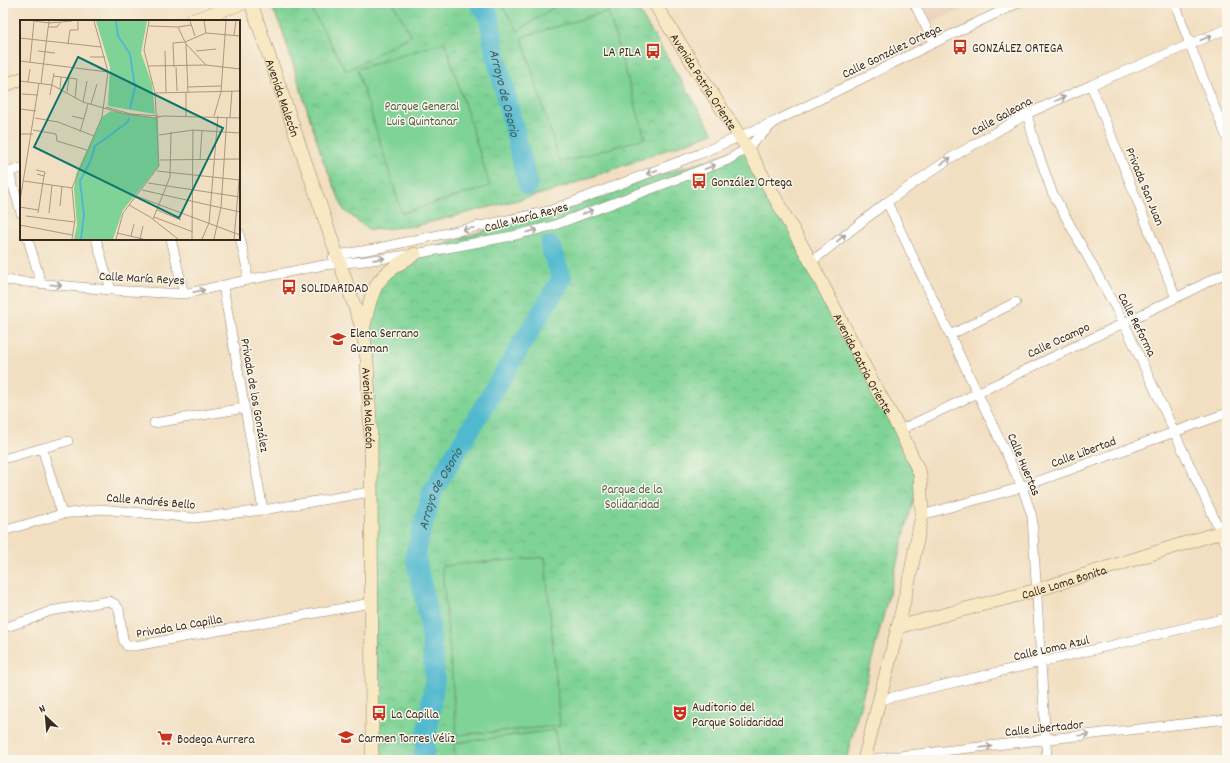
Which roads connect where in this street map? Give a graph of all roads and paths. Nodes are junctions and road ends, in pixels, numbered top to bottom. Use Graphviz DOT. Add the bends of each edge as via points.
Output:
graph roads {
  1 [pos="243,3"];
  2 [pos="251,3"];
  3 [pos="654,3"];
  4 [pos="914,3"];
  5 [pos="1018,3"];
  6 [pos="1175,3"];
  7 [pos="194,20"];
  8 [pos="1227,29"];
  9 [pos="934,43"];
  10 [pos="1190,45"];
  11 [pos="20,79"];
  12 [pos="1091,85"];
  13 [pos="3,86"];
  14 [pos="1027,114"];
  15 [pos="776,121"];
  16 [pos="740,136"];
  17 [pos="1227,138"];
  18 [pos="747,148"];
  19 [pos="20,168"];
  20 [pos="6,173"];
  21 [pos="887,202"];
  22 [pos="20,210"];
  23 [pos="240,238"];
  24 [pos="28,240"];
  25 [pos="96,240"];
  26 [pos="171,240"];
  27 [pos="415,254"];
  28 [pos="339,259"];
  29 [pos="811,262"];
  30 [pos="1227,272"];
  31 [pos="3,280"];
  32 [pos="247,280"];
  33 [pos="41,283"];
  34 [pos="223,286"];
  35 [pos="111,290"];
  36 [pos="184,294"];
  37 [pos="1176,298"];
  38 [pos="1016,302"];
  39 [pos="1124,323"];
  40 [pos="363,331"];
  41 [pos="950,335"];
  42 [pos="978,392"];
  43 [pos="245,408"];
  44 [pos="1227,413"];
  45 [pos="154,423"];
  46 [pos="900,430"];
  47 [pos="1175,432"];
  48 [pos="68,441"];
  49 [pos="42,448"];
  50 [pos="3,459"];
  51 [pos="1022,487"];
  52 [pos="370,492"];
  53 [pos="263,510"];
  54 [pos="62,514"];
  55 [pos="922,515"];
  56 [pos="3,531"];
  57 [pos="1223,531"];
  58 [pos="1227,546"];
  59 [pos="1038,590"];
  60 [pos="371,603"];
  61 [pos="1227,618"];
  62 [pos="898,627"];
  63 [pos="3,628"];
  64 [pos="1042,662"];
  65 [pos="880,700"];
  66 [pos="1227,719"];
  67 [pos="1045,740"];
  68 [pos="372,760"];
  69 [pos="864,760"];
  70 [pos="1047,760"];
  1 -- 7 [label="street"];
  2 -- 28 [label="street, Avenida Malecón"];
  3 -- 16 [label="street, Avenida Patria Oriente"];
  4 -- 9 [label="street"];
  5 -- 9 [label="street, Calle González Ortega"];
  6 -- 10 [label="street"];
  10 -- 8 [label="street, Calle Galeana, one-way"];
  9 -- 15 [label="street, Calle González Ortega"];
  10 -- 12 [label="street, Calle Galeana"];
  10 -- 17 [label="street"];
  11 -- 13 [label="street"];
  14 -- 12 [label="street, Calle Galeana, one-way"];
  12 -- 37 [label="street, Privada San Juan"];
  21 -- 14 [label="street, Calle Galeana, one-way" via="949,159"];
  14 -- 39 [label="street, Calle Reforma" via="1052,192"];
  15 -- 16 [label="street, Calle González Ortega"];
  15 -- 18 [label="street, Calle González Ortega"];
  16 -- 18 [label="street, Avenida Patria Oriente"];
  16 -- 28 [label="street, Calle María Reyes, one-way" via="550,211"];
  27 -- 18 [label="street, Calle María Reyes, one-way" via="552,226 712,167"];
  18 -- 29 [label="street, Avenida Patria Oriente"];
  19 -- 20 [label="street"];
  20 -- 22 [label="street"];
  29 -- 21 [label="street, Calle Galeana, one-way"];
  21 -- 41 [label="street, Calle Huertas"];
  23 -- 32 [label="street"];
  24 -- 33 [label="street"];
  25 -- 35 [label="street"];
  26 -- 36 [label="street"];
  28 -- 27 [label="street, Calle María Reyes, one-way" via="365,261"];
  27 -- 40 [label="street" via="390,270 377,283"];
  28 -- 32 [label="street, Calle María Reyes" via="324,265"];
  28 -- 40 [label="street, Avenida Malecón"];
  29 -- 46 [label="street, Avenida Patria Oriente"];
  30 -- 37 [label="street, Calle Ocampo"];
  31 -- 33 [label="street, Calle María Reyes"];
  32 -- 34 [label="street, Calle María Reyes"];
  33 -- 35 [label="street, Calle María Reyes, one-way"];
  36 -- 34 [label="street, Calle María Reyes, one-way"];
  34 -- 43 [label="street, Privada de los González"];
  35 -- 36 [label="street, Calle María Reyes"];
  37 -- 39 [label="street, Calle Ocampo"];
  38 -- 41 [label="street"];
  39 -- 42 [label="street, Calle Ocampo"];
  39 -- 47 [label="street, Calle Reforma"];
  40 -- 52 [label="street, Avenida Malecón" via="371,442"];
  41 -- 42 [label="street, Calle Huertas"];
  42 -- 46 [label="street, Calle Ocampo"];
  42 -- 51 [label="street, Calle Huertas"];
  43 -- 45 [label="street"];
  43 -- 53 [label="street, Privada de los González"];
  44 -- 47 [label="street, Calle Libertad"];
  46 -- 55 [label="street, Avenida Patria Oriente" via="920,474"];
  47 -- 51 [label="street, Calle Libertad"];
  47 -- 57 [label="street, Calle Reforma"];
  48 -- 49 [label="street"];
  49 -- 50 [label="street"];
  49 -- 54 [label="street"];
  51 -- 55 [label="street, Calle Libertad"];
  51 -- 59 [label="street, Calle Huertas" via="1032,516"];
  52 -- 53 [label="street, Calle Andrés Bello"];
  52 -- 60 [label="street, Avenida Malecón"];
  53 -- 54 [label="street, Calle Andrés Bello" via="194,518 101,509"];
  54 -- 56 [label="street, Calle Andrés Bello"];
  55 -- 62 [label="street, Avenida Patria Oriente"];
  57 -- 58 [label="street, Calle Reforma"];
  57 -- 59 [label="street, Calle Loma Bonita"];
  59 -- 62 [label="street, Calle Loma Bonita"];
  59 -- 64 [label="street, Calle Huertas"];
  60 -- 63 [label="street, Privada La Capilla" via="135,646 127,646 123,639 118,609 109,601 50,611"];
  60 -- 68 [label="street, Avenida Malecón"];
  61 -- 64 [label="street, Calle Loma Azul"];
  62 -- 65 [label="street, Avenida Patria Oriente"];
  64 -- 65 [label="street, Calle Loma Azul"];
  64 -- 67 [label="street, Calle Huertas"];
  65 -- 69 [label="street, Avenida Patria Oriente"];
  67 -- 66 [label="street, Calle Libertador, one-way"];
  69 -- 67 [label="street, Calle Libertador, one-way"];
  67 -- 70 [label="street, Calle Huertas"];
}
